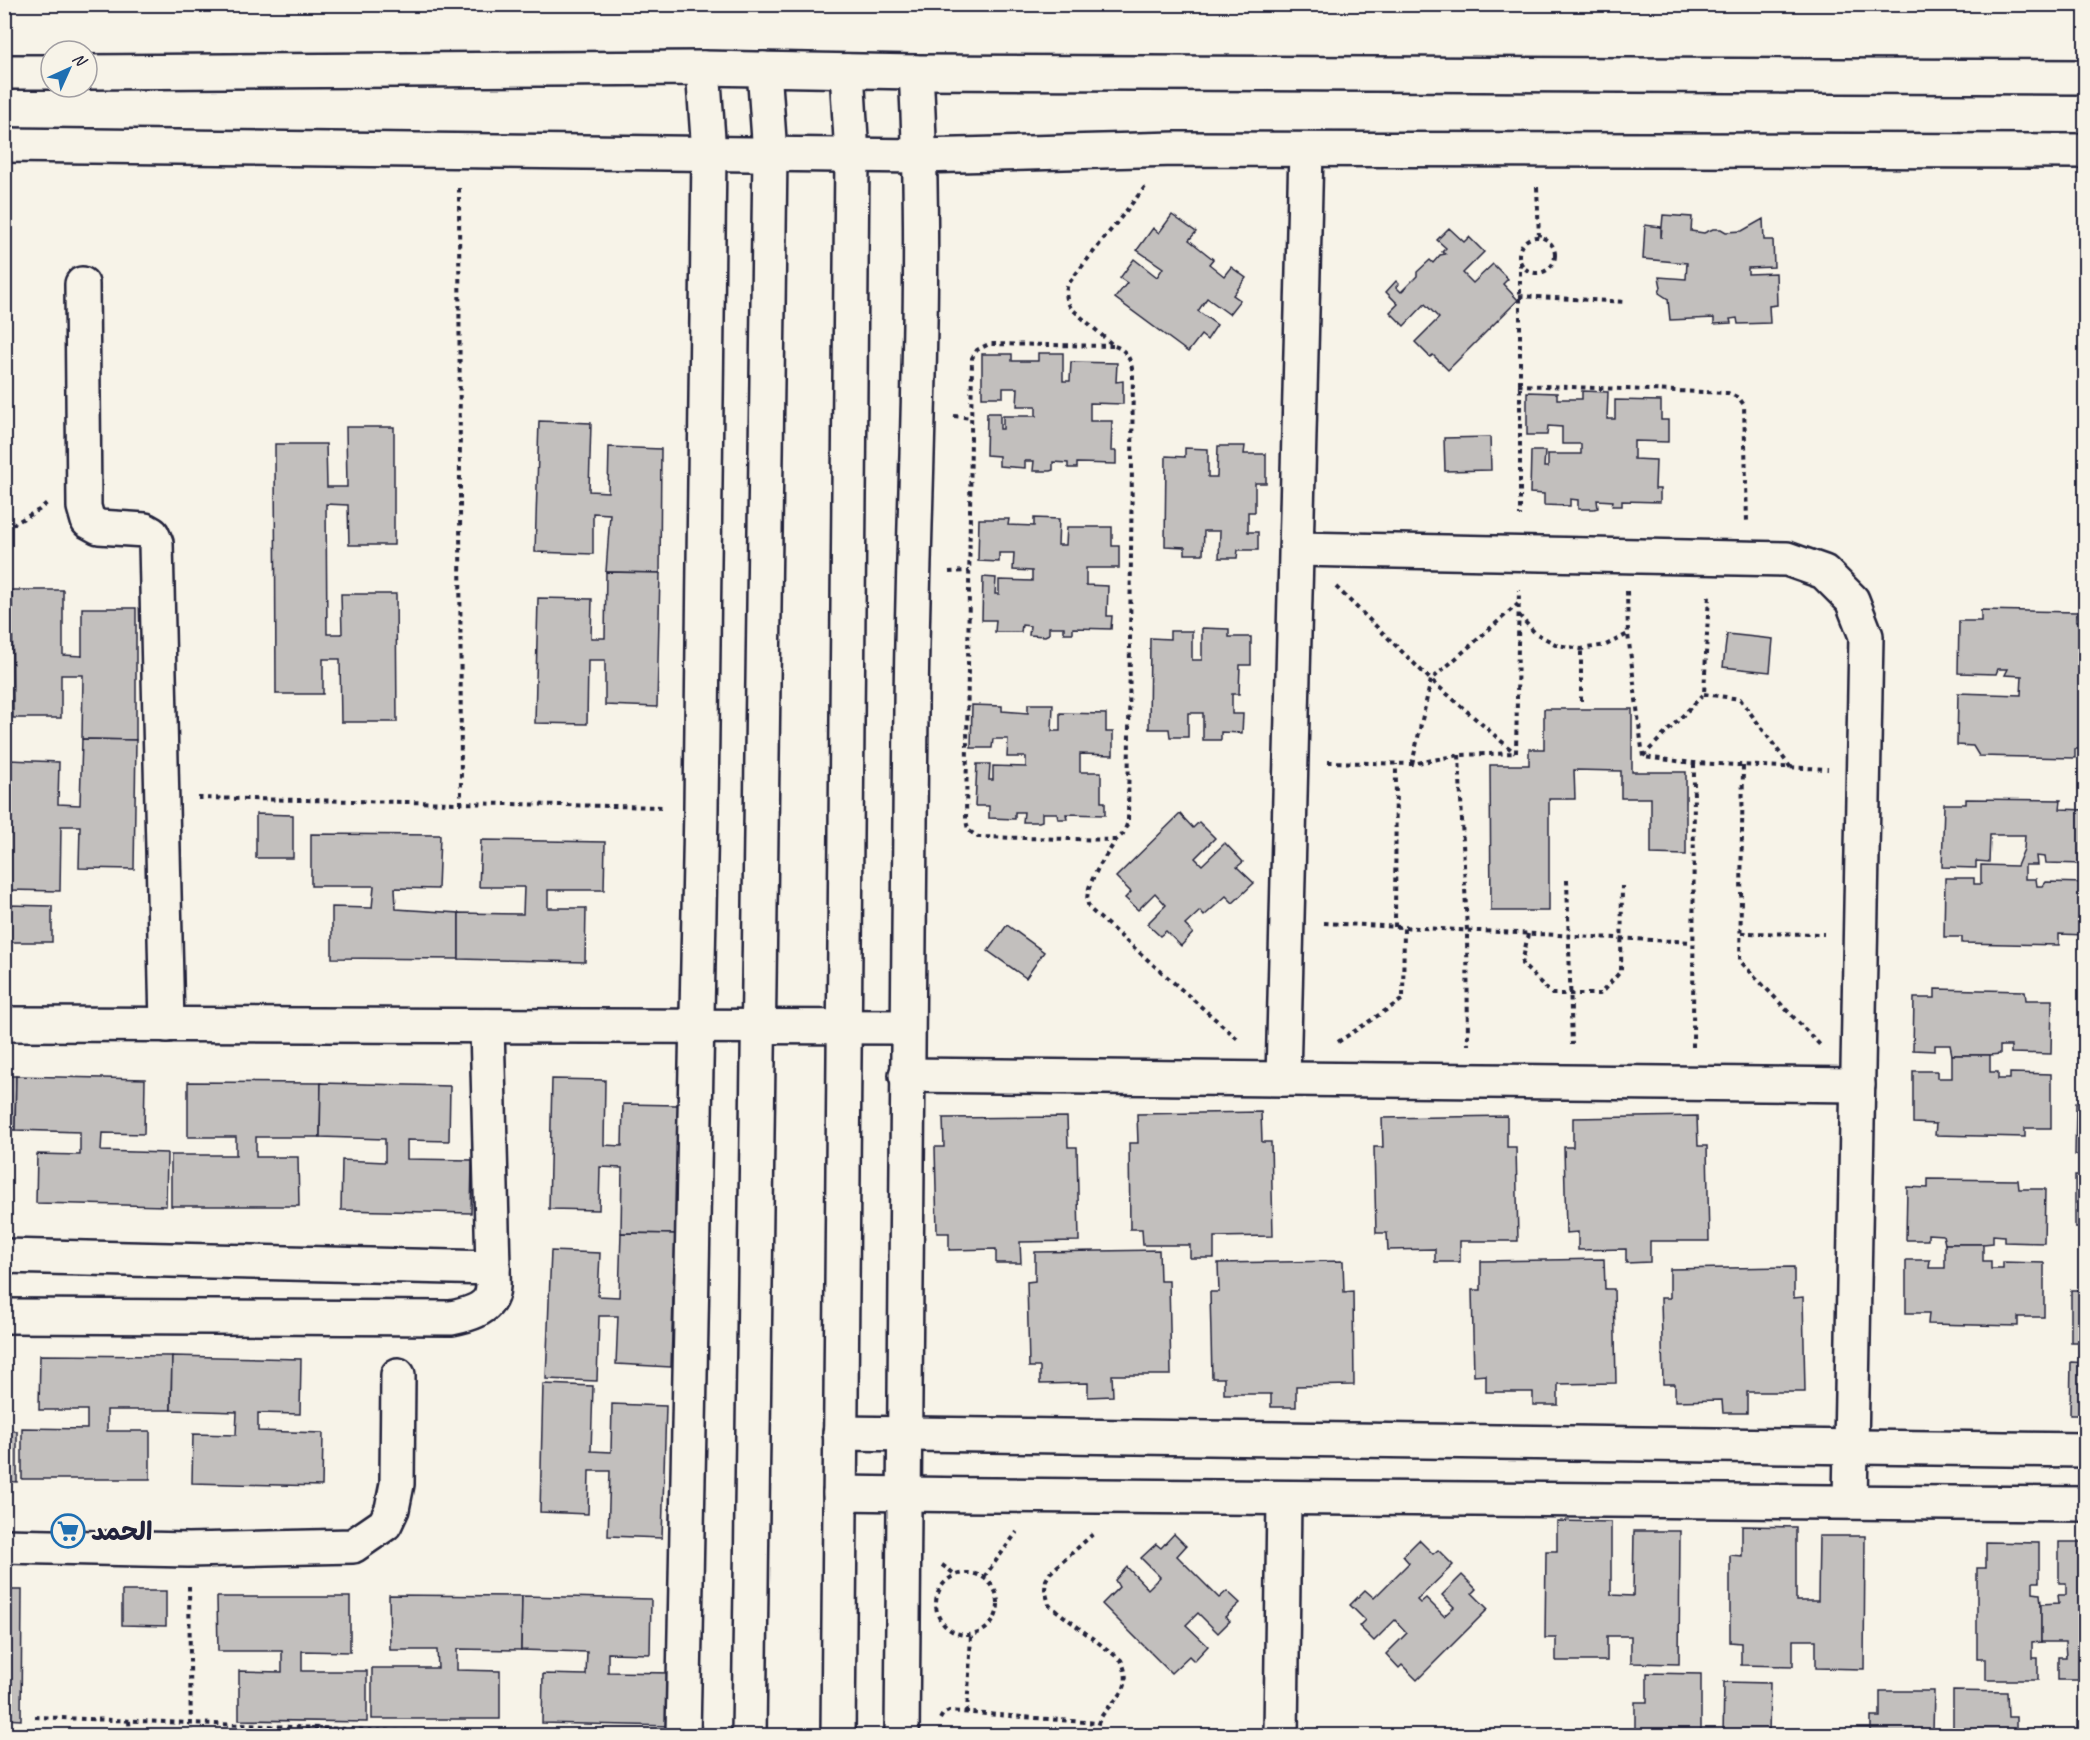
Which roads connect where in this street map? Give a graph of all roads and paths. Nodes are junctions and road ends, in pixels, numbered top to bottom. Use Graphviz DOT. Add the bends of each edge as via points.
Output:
graph roads {
  1 [pos="703,68"];
  2 [pos="764,69"];
  3 [pos="847,70"];
  4 [pos="4,72"];
  5 [pos="39,72"];
  6 [pos="99,72"];
  7 [pos="916,72"];
  8 [pos="2085,76"];
  9 [pos="4,145"];
  10 [pos="1176,149"];
  11 [pos="459,150"];
  12 [pos="1305,150"];
  13 [pos="1536,151"];
  14 [pos="2085,151"];
  15 [pos="709,153"];
  16 [pos="770,154"];
  17 [pos="852,156"];
  18 [pos="921,156"];
  19 [pos="1539,237"];
  20 [pos="1520,262"];
  21 [pos="82,284"];
  22 [pos="1520,296"];
  23 [pos="1626,302"];
  24 [pos="1114,346"];
  25 [pos="1518,385"];
  26 [pos="1297,549"];
  27 [pos="1520,554"];
  28 [pos="1626,556"];
  29 [pos="1710,558"];
  30 [pos="1748,559"];
  31 [pos="1518,604"];
  32 [pos="1518,615"];
  33 [pos="1628,634"];
  34 [pos="1581,649"];
  35 [pos="1431,680"];
  36 [pos="1704,694"];
  37 [pos="1581,701"];
  38 [pos="1516,753"];
  39 [pos="1459,755"];
  40 [pos="1642,757"];
  41 [pos="1291,760"];
  42 [pos="1396,764"];
  43 [pos="1412,764"];
  44 [pos="1694,764"];
  45 [pos="1743,766"];
  46 [pos="1792,769"];
  47 [pos="1865,769"];
  48 [pos="162,798"];
  49 [pos="461,802"];
  50 [pos="701,808"];
  51 [pos="1116,840"];
  52 [pos="1567,880"];
  53 [pos="1622,886"];
  54 [pos="1287,921"];
  55 [pos="1395,927"];
  56 [pos="1404,927"];
  57 [pos="1467,931"];
  58 [pos="1741,933"];
  59 [pos="1528,934"];
  60 [pos="1862,934"];
  61 [pos="1568,936"];
  62 [pos="1621,938"];
  63 [pos="1692,942"];
  64 [pos="1570,994"];
  65 [pos="4,1024"];
  66 [pos="167,1025"];
  67 [pos="487,1026"];
  68 [pos="697,1027"];
  69 [pos="757,1027"];
  70 [pos="844,1027"];
  71 [pos="907,1027"];
  72 [pos="1329,1048"];
  73 [pos="906,1075"];
  74 [pos="1283,1078"];
  75 [pos="1468,1081"];
  76 [pos="1573,1082"];
  77 [pos="1693,1084"];
  78 [pos="1858,1085"];
  79 [pos="4,1256"];
  80 [pos="494,1268"];
  81 [pos="4,1316"];
  82 [pos="399,1375"];
  83 [pos="840,1433"];
  84 [pos="904,1434"];
  85 [pos="1851,1446"];
  86 [pos="2085,1450"];
  87 [pos="840,1493"];
  88 [pos="903,1494"];
  89 [pos="1042,1497"];
  90 [pos="1133,1497"];
  91 [pos="1284,1499"];
  92 [pos="1850,1501"];
  93 [pos="2085,1504"];
  94 [pos="4,1546"];
  95 [pos="188,1550"];
  96 [pos="984,1577"];
  97 [pos="971,1635"];
  98 [pos="967,1713"];
  99 [pos="35,1717"];
  100 [pos="129,1721"];
  101 [pos="191,1723"];
  102 [pos="1097,1723"];
  103 [pos="326,1728"];
  104 [pos="939,1729"];
  105 [pos="491,1735"];
  106 [pos="130,1736"];
  107 [pos="191,1736"];
  108 [pos="327,1736"];
  109 [pos="526,1736"];
  110 [pos="683,1736"];
  111 [pos="749,1736"];
  112 [pos="838,1736"];
  113 [pos="902,1736"];
  114 [pos="1096,1736"];
  115 [pos="1281,1736"];
  1 -- 2 [label="street"];
  1 -- 6 [label="street"];
  1 -- 15 [label="street"];
  2 -- 3 [label="street"];
  2 -- 16 [label="street"];
  3 -- 7 [label="street"];
  3 -- 17 [label="street"];
  4 -- 5 [label="street"];
  7 -- 8 [label="street"];
  7 -- 18 [label="street"];
  9 -- 11 [label="street"];
  10 -- 12 [label="street"];
  10 -- 18 [label="street"];
  10 -- 24 [label="path" via="1066,290 1071,308"];
  11 -- 15 [label="street"];
  11 -- 49 [label="path"];
  12 -- 13 [label="street"];
  12 -- 26 [label="street"];
  13 -- 14 [label="street"];
  13 -- 19 [label="path"];
  15 -- 16 [label="street"];
  15 -- 50 [label="street"];
  16 -- 17 [label="street"];
  16 -- 69 [label="street"];
  17 -- 18 [label="street"];
  17 -- 70 [label="street"];
  18 -- 71 [label="street"];
  19 -- 20 [label="path" via="1522,244"];
  19 -- 20 [label="path" via="1554,248 1551,266 1534,273 1525,270"];
  20 -- 22 [label="path"];
  21 -- 48 [label="street" via="84,507 88,521 99,527 145,530 156,543"];
  22 -- 23 [label="path"];
  22 -- 25 [label="path"];
  24 -- 51 [label="path" via="1122,348 1128,356 1133,374 1129,809 1124,834"];
  24 -- 51 [label="path" via="989,344 972,358 966,820 968,830 978,837"];
  25 -- 27 [label="path"];
  25 -- 30 [label="path" via="1728,393 1739,398 1744,405"];
  26 -- 27 [label="street"];
  26 -- 35 [label="path"];
  26 -- 41 [label="street"];
  27 -- 28 [label="street"];
  27 -- 31 [label="path"];
  28 -- 29 [label="street"];
  28 -- 33 [label="path"];
  29 -- 30 [label="street"];
  29 -- 36 [label="path"];
  30 -- 47 [label="street" via="1787,559 1824,573 1852,600 1866,636"];
  31 -- 32 [label="path"];
  31 -- 35 [label="path"];
  32 -- 34 [label="path" via="1535,633 1557,645"];
  32 -- 38 [label="path"];
  33 -- 34 [label="path" via="1606,645"];
  33 -- 40 [label="path"];
  34 -- 37 [label="path"];
  35 -- 38 [label="path"];
  35 -- 43 [label="path"];
  36 -- 40 [label="path"];
  36 -- 46 [label="path" via="1740,699"];
  38 -- 39 [label="path"];
  39 -- 43 [label="path"];
  39 -- 57 [label="path"];
  40 -- 44 [label="path"];
  41 -- 42 [label="path"];
  41 -- 54 [label="street"];
  42 -- 43 [label="path"];
  42 -- 55 [label="path"];
  44 -- 45 [label="path"];
  44 -- 63 [label="path"];
  45 -- 46 [label="path"];
  45 -- 58 [label="path"];
  46 -- 47 [label="path"];
  47 -- 60 [label="street"];
  48 -- 49 [label="path"];
  48 -- 66 [label="street"];
  49 -- 50 [label="path"];
  50 -- 68 [label="street"];
  51 -- 74 [label="path" via="1088,889 1087,906"];
  52 -- 61 [label="path"];
  53 -- 62 [label="path"];
  54 -- 55 [label="path"];
  54 -- 74 [label="street"];
  55 -- 56 [label="path"];
  56 -- 57 [label="path"];
  56 -- 72 [label="path" via="1403,999"];
  57 -- 59 [label="path"];
  57 -- 75 [label="path"];
  58 -- 60 [label="path"];
  58 -- 78 [label="path" via="1740,961"];
  59 -- 61 [label="path"];
  59 -- 64 [label="path" via="1522,964 1552,994"];
  60 -- 78 [label="street"];
  61 -- 62 [label="path"];
  61 -- 64 [label="path"];
  62 -- 63 [label="path"];
  62 -- 64 [label="path" via="1621,971 1600,994"];
  63 -- 77 [label="path"];
  64 -- 76 [label="path"];
  65 -- 66 [label="street"];
  66 -- 67 [label="street"];
  67 -- 68 [label="street"];
  67 -- 80 [label="street"];
  68 -- 69 [label="street"];
  68 -- 110 [label="street"];
  69 -- 70 [label="street"];
  69 -- 111 [label="street"];
  70 -- 71 [label="street"];
  70 -- 83 [label="street"];
  71 -- 73 [label="street"];
  73 -- 74 [label="street"];
  73 -- 84 [label="street"];
  74 -- 75 [label="street"];
  75 -- 76 [label="street"];
  76 -- 77 [label="street"];
  77 -- 78 [label="street"];
  78 -- 85 [label="street"];
  79 -- 80 [label="street"];
  80 -- 81 [label="street" via="492,1295 468,1315 451,1318"];
  82 -- 95 [label="street" via="397,1484 385,1524 353,1546"];
  83 -- 84 [label="street"];
  83 -- 87 [label="street"];
  84 -- 85 [label="street"];
  84 -- 88 [label="street"];
  85 -- 86 [label="street"];
  85 -- 92 [label="street"];
  87 -- 88 [label="street"];
  87 -- 112 [label="street"];
  88 -- 89 [label="street"];
  88 -- 113 [label="street"];
  89 -- 90 [label="street"];
  89 -- 96 [label="path"];
  90 -- 91 [label="street"];
  90 -- 102 [label="path" via="1046,1580 1050,1605 1121,1660 1126,1670 1124,1690"];
  91 -- 92 [label="street"];
  91 -- 115 [label="street"];
  92 -- 93 [label="street"];
  94 -- 95 [label="street"];
  95 -- 101 [label="path"];
  96 -- 97 [label="path" via="999,1600 998,1614 990,1626"];
  96 -- 97 [label="path" via="956,1575 944,1583 937,1595 936,1609 941,1622 951,1632"];
  97 -- 98 [label="path"];
  98 -- 102 [label="path"];
  98 -- 104 [label="path" via="943,1714"];
  99 -- 100 [label="path"];
  100 -- 101 [label="path"];
  100 -- 106 [label="path"];
  101 -- 103 [label="path"];
  101 -- 107 [label="path"];
  102 -- 114 [label="path"];
  103 -- 105 [label="path"];
  103 -- 108 [label="path"];
  105 -- 109 [label="path"];
}
